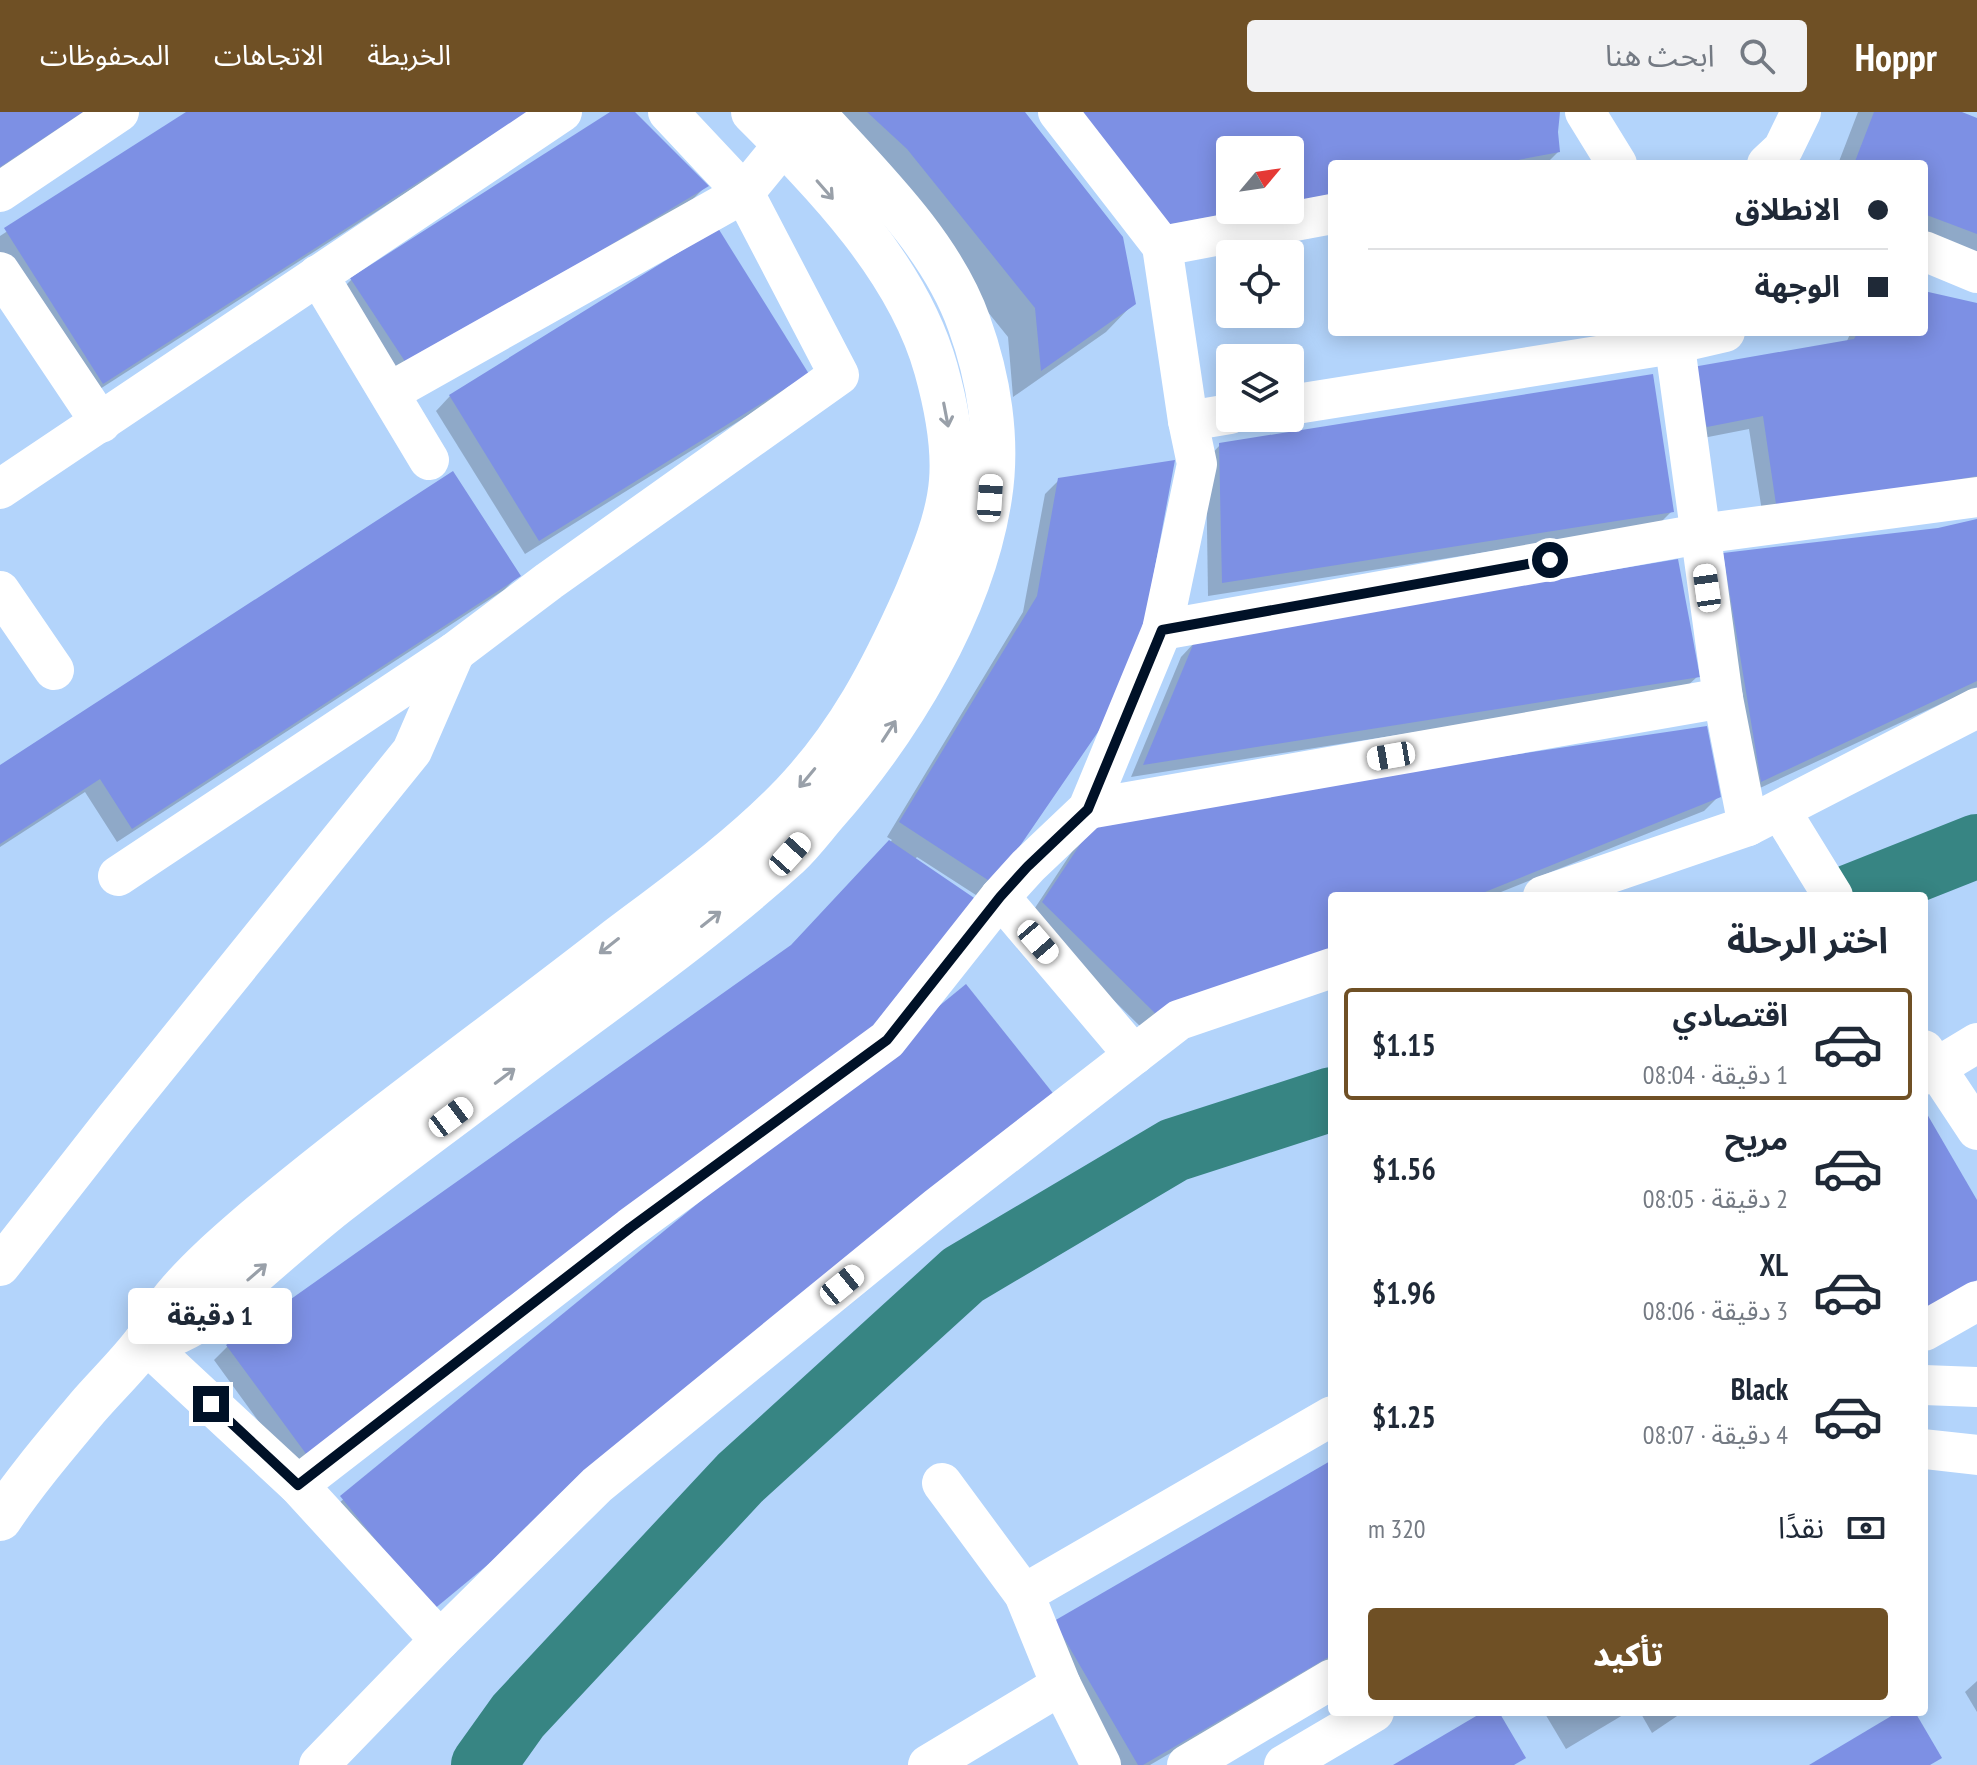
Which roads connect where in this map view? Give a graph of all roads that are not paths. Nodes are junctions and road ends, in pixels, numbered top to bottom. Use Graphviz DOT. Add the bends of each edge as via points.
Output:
graph roads {
  1 [pos="119,112"];
  2 [pos="562,112"];
  3 [pos="668,112"];
  4 [pos="753,112"];
  5 [pos="1058,112"];
  6 [pos="1585,112"];
  7 [pos="1801,112"];
  8 [pos="797,123"];
  9 [pos="1782,159"];
  10 [pos="1607,160"];
  11 [pos="0,192"];
  12 [pos="744,193"];
  13 [pos="1328,215"];
  14 [pos="1162,246"];
  15 [pos="1928,253"];
  16 [pos="0,272"];
  17 [pos="1977,273"];
  18 [pos="318,275"];
  19 [pos="1673,338"];
  20 [pos="390,392"];
  21 [pos="1304,403"];
  22 [pos="1216,416"];
  23 [pos="1188,421"];
  24 [pos="101,423"];
  25 [pos="429,460"];
  26 [pos="0,489"];
  27 [pos="1977,497"];
  28 [pos="1700,534"];
  29 [pos="0,591"];
  30 [pos="1162,630"];
  31 [pos="455,652"];
  32 [pos="54,670"];
  33 [pos="1723,698"];
  34 [pos="1977,708"];
  35 [pos="1088,809"];
  36 [pos="1773,820"];
  37 [pos="118,876"];
  38 [pos="1555,892"];
  39 [pos="1830,892"];
  40 [pos="1000,897"];
  41 [pos="1328,969"];
  42 [pos="1977,1043"];
  43 [pos="1134,1055"];
  44 [pos="1928,1065"];
  45 [pos="1977,1130"];
  46 [pos="0,1266"];
  47 [pos="1977,1301"];
  48 [pos="1928,1329"];
  49 [pos="145,1343"];
  50 [pos="1928,1385"];
  51 [pos="1977,1387"];
  52 [pos="1328,1418"];
  53 [pos="1928,1449"];
  54 [pos="1977,1455"];
  55 [pos="942,1483"];
  56 [pos="298,1485"];
  57 [pos="0,1519"];
  58 [pos="1024,1594"];
  59 [pos="440,1640"];
  60 [pos="1328,1681"];
  61 [pos="1061,1685"];
  62 [pos="1367,1716"];
  63 [pos="319,1765"];
  64 [pos="928,1765"];
  65 [pos="1101,1765"];
  66 [pos="1187,1765"];
  67 [pos="1284,1765"];
  1 -- 11 [label="street"];
  2 -- 18 [label="street"];
  3 -- 12 [label="street"];
  4 -- 8 [label="highway"];
  5 -- 14 [label="street"];
  6 -- 10 [label="street"];
  7 -- 9 [label="street"];
  8 -- 12 [label="street"];
  8 -- 49 [label="highway" via="895,204 944,271 969,322 987,388 994,446 990,498 971,573 939,647 859,776 790,854 334,1205 191,1327"];
  12 -- 20 [label="street"];
  12 -- 31 [label="street" via="839,375"];
  13 -- 14 [label="street"];
  14 -- 23 [label="street"];
  15 -- 17 [label="street"];
  16 -- 24 [label="street"];
  18 -- 20 [label="street"];
  18 -- 24 [label="street"];
  19 -- 21 [label="street"];
  19 -- 28 [label="street"];
  20 -- 25 [label="street"];
  22 -- 23 [label="street"];
  23 -- 30 [label="street" via="1197,464"];
  24 -- 26 [label="street"];
  27 -- 28 [label="street"];
  28 -- 30 [label="street"];
  28 -- 33 [label="street"];
  29 -- 32 [label="street"];
  30 -- 35 [label="street"];
  31 -- 37 [label="street"];
  31 -- 46 [label="street" via="412,751"];
  33 -- 35 [label="street"];
  33 -- 36 [label="street"];
  34 -- 36 [label="street"];
  35 -- 40 [label="street"];
  36 -- 38 [label="street"];
  36 -- 39 [label="street"];
  40 -- 43 [label="street"];
  40 -- 56 [label="street" via="887,1040 630,1228"];
  41 -- 43 [label="street" via="1179,1020"];
  42 -- 44 [label="street"];
  43 -- 59 [label="street" via="939,1206 597,1485"];
  44 -- 45 [label="street"];
  47 -- 48 [label="street"];
  49 -- 56 [label="street"];
  49 -- 57 [label="highway" via="87,1407"];
  50 -- 51 [label="street"];
  52 -- 58 [label="street"];
  53 -- 54 [label="street"];
  55 -- 58 [label="street"];
  56 -- 59 [label="street"];
  58 -- 61 [label="street"];
  59 -- 63 [label="street"];
  60 -- 66 [label="street"];
  61 -- 64 [label="street"];
  61 -- 65 [label="street"];
  62 -- 67 [label="street"];
}
